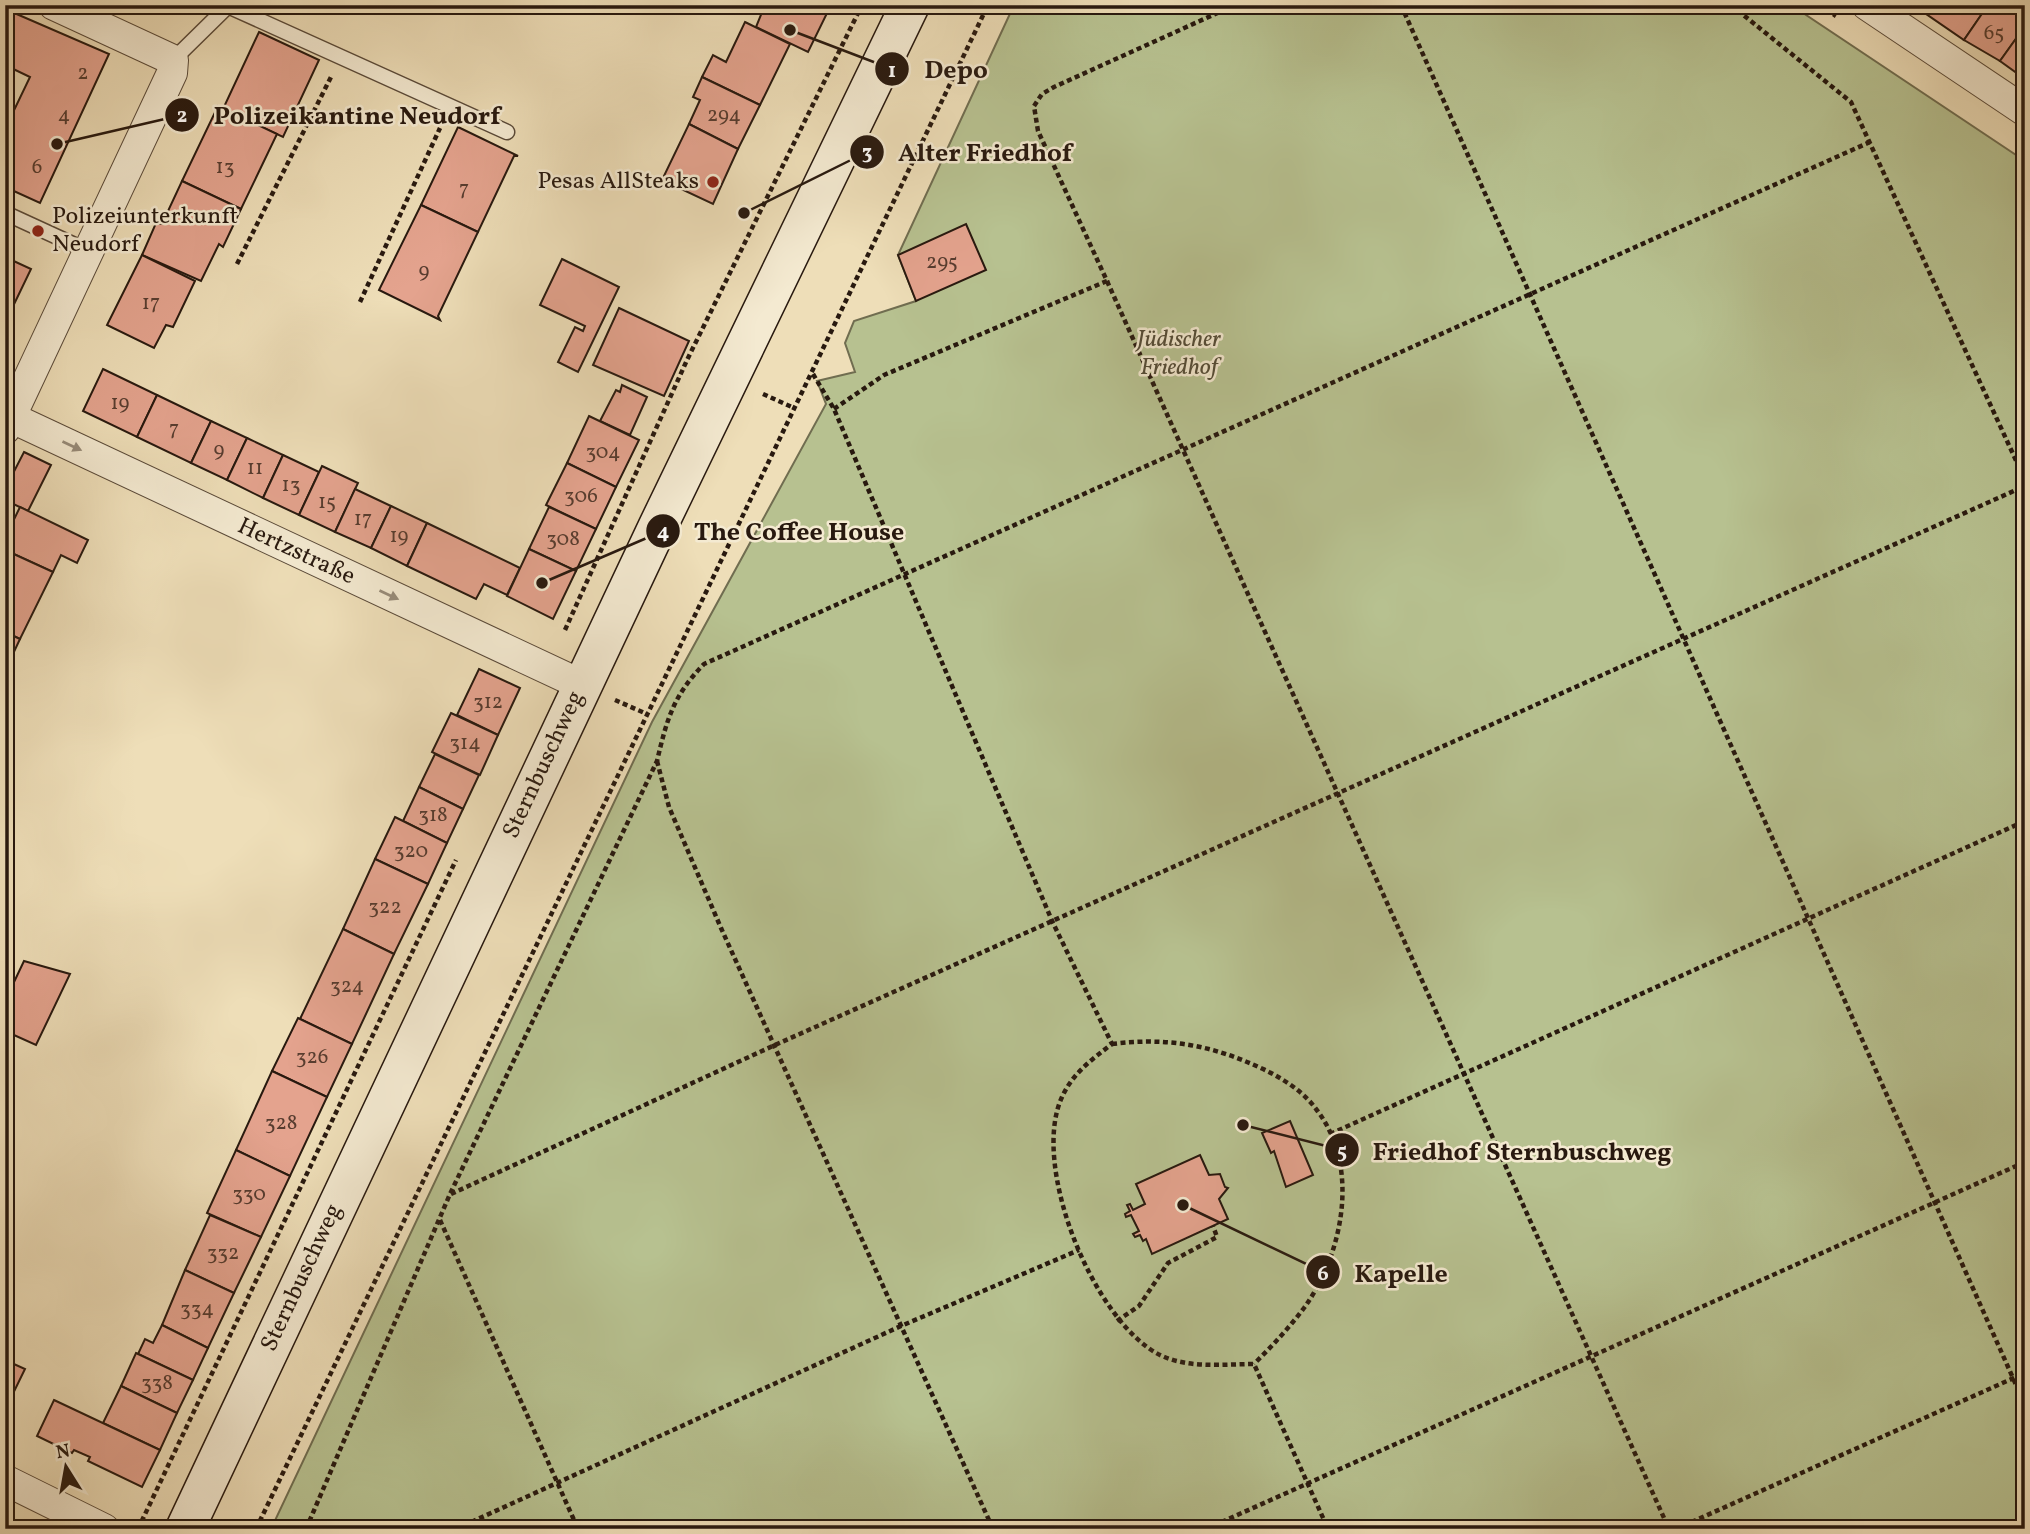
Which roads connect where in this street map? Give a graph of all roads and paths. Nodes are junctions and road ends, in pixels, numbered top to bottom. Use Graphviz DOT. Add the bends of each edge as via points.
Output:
graph roads {
  1 [pos="54,5"];
  2 [pos="862,5"];
  3 [pos="910,5"];
  4 [pos="988,5"];
  5 [pos="1234,5"];
  6 [pos="1401,5"];
  7 [pos="1731,5"];
  8 [pos="1867,5"];
  9 [pos="341,58"];
  10 [pos="173,60"];
  11 [pos="450,106"];
  12 [pos="2025,111"];
  13 [pos="507,132"];
  14 [pos="1870,142"];
  15 [pos="5,213"];
  16 [pos="90,252"];
  17 [pos="237,264"];
  18 [pos="1107,281"];
  19 [pos="1529,295"];
  20 [pos="360,302"];
  21 [pos="812,374"];
  22 [pos="834,409"];
  23 [pos="8,423"];
  24 [pos="1181,450"];
  25 [pos="2025,480"];
  26 [pos="2025,486"];
  27 [pos="904,574"];
  28 [pos="1683,638"];
  29 [pos="547,670"];
  30 [pos="582,685"];
  31 [pos="657,761"];
  32 [pos="1336,794"];
  33 [pos="2025,821"];
  34 [pos="457,859"];
  35 [pos="1806,920"];
  36 [pos="1053,923"];
  37 [pos="1112,1044"];
  38 [pos="775,1045"];
  39 [pos="1464,1074"];
  40 [pos="1330,1134"];
  41 [pos="2025,1162"];
  42 [pos="450,1195"];
  43 [pos="1935,1201"];
  44 [pos="439,1219"];
  45 [pos="1213,1226"];
  46 [pos="1079,1250"];
  47 [pos="1117,1321"];
  48 [pos="901,1326"];
  49 [pos="1591,1355"];
  50 [pos="1254,1364"];
  51 [pos="2025,1373"];
  52 [pos="2013,1379"];
  53 [pos="2025,1405"];
  54 [pos="5,1480"];
  55 [pos="558,1482"];
  56 [pos="1308,1483"];
  57 [pos="104,1529"];
  58 [pos="138,1529"];
  59 [pos="185,1529"];
  60 [pos="256,1529"];
  61 [pos="306,1529"];
  62 [pos="456,1529"];
  63 [pos="578,1529"];
  64 [pos="993,1529"];
  65 [pos="1206,1529"];
  66 [pos="1328,1529"];
  67 [pos="1670,1529"];
  68 [pos="1676,1529"];
  1 -- 10 [label="street"];
  2 -- 29 [label="path" via="688,360"];
  3 -- 30 [label="main road, Sternbuschweg"];
  4 -- 21 [label="path"];
  5 -- 18 [label="path" via="1054,87 1034,106 1038,131"];
  6 -- 19 [label="path"];
  7 -- 14 [label="path" via="1851,102"];
  8 -- 12 [label="street"];
  9 -- 10 [label="lane" via="228,6"];
  9 -- 11 [label="lane"];
  9 -- 17 [label="path"];
  10 -- 16 [label="street" via="172,73"];
  11 -- 13 [label="lane"];
  11 -- 20 [label="path"];
  14 -- 19 [label="path"];
  14 -- 25 [label="path"];
  15 -- 16 [label="lane"];
  16 -- 23 [label="street"];
  18 -- 22 [label="path" via="884,374"];
  18 -- 24 [label="path"];
  19 -- 24 [label="path"];
  19 -- 28 [label="path"];
  21 -- 22 [label="path"];
  21 -- 60 [label="path"];
  22 -- 27 [label="path"];
  23 -- 29 [label="street, Hertzstraße, one-way"];
  24 -- 27 [label="path"];
  24 -- 32 [label="path"];
  26 -- 28 [label="path"];
  27 -- 31 [label="path" via="704,664 669,710"];
  27 -- 36 [label="path"];
  28 -- 32 [label="path"];
  28 -- 35 [label="path"];
  29 -- 30 [label="street, Hertzstraße"];
  30 -- 59 [label="main road, Sternbuschweg"];
  31 -- 38 [label="path" via="669,807"];
  31 -- 42 [label="path"];
  32 -- 36 [label="path"];
  32 -- 39 [label="path"];
  33 -- 35 [label="path"];
  34 -- 58 [label="path"];
  35 -- 39 [label="path"];
  35 -- 43 [label="path"];
  36 -- 37 [label="path"];
  36 -- 38 [label="path"];
  37 -- 40 [label="path" via="1146,1040 1220,1050 1294,1087 1317,1109"];
  37 -- 46 [label="path" via="1079,1069 1061,1098 1054,1127 1061,1196"];
  38 -- 42 [label="path"];
  38 -- 48 [label="path"];
  39 -- 40 [label="path"];
  39 -- 49 [label="path"];
  40 -- 50 [label="path" via="1342,1193 1339,1231 1305,1307"];
  41 -- 43 [label="path"];
  42 -- 44 [label="path"];
  43 -- 49 [label="path"];
  43 -- 52 [label="path"];
  44 -- 55 [label="path"];
  44 -- 61 [label="path"];
  45 -- 47 [label="path" via="1217,1237 1168,1263 1139,1306"];
  46 -- 47 [label="path"];
  46 -- 48 [label="path"];
  47 -- 50 [label="path" via="1158,1354 1180,1363"];
  48 -- 55 [label="path"];
  48 -- 64 [label="path"];
  49 -- 56 [label="path"];
  49 -- 67 [label="path"];
  50 -- 56 [label="path"];
  51 -- 52 [label="path"];
  52 -- 53 [label="path"];
  52 -- 68 [label="path"];
  54 -- 57 [label="street"];
  55 -- 62 [label="path"];
  55 -- 63 [label="path"];
  56 -- 65 [label="path"];
  56 -- 66 [label="path"];
}
